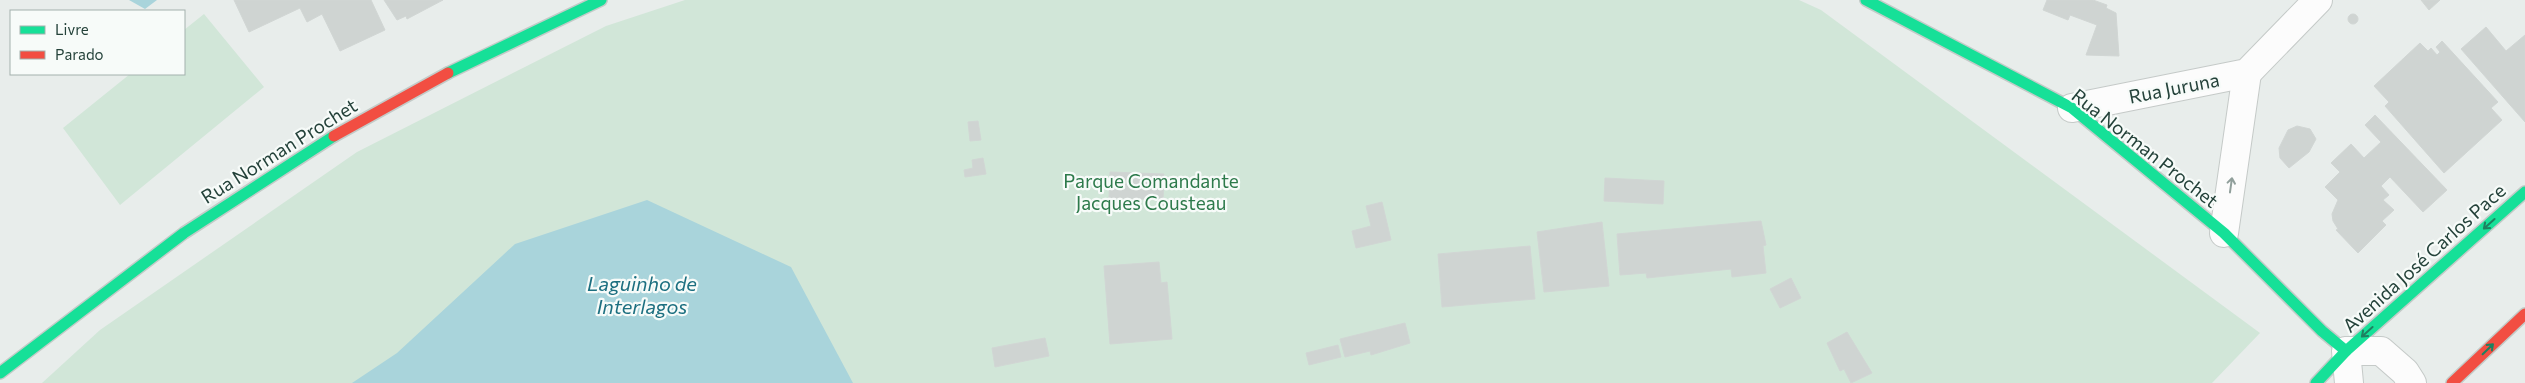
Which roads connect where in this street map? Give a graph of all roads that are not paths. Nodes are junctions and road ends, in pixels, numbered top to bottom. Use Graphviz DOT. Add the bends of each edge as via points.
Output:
graph roads {
  1 [pos="601,0"];
  2 [pos="1866,0"];
  3 [pos="2318,0"];
  4 [pos="2247,73"];
  5 [pos="2072,108"];
  6 [pos="2525,192"];
  7 [pos="2224,233"];
  8 [pos="2525,314"];
  9 [pos="2346,350"];
  10 [pos="0,373"];
  11 [pos="2316,383"];
  12 [pos="2349,383"];
  13 [pos="2412,383"];
  14 [pos="2452,383"];
  1 -- 10 [label="street, Rua Norman Prochet" via="456,68 346,128 184,233"];
  2 -- 5 [label="street, Rua Norman Prochet"];
  3 -- 4 [label="street"];
  4 -- 5 [label="street, Rua Juruna"];
  7 -- 4 [label="street, Rua Juruna, one-way"];
  5 -- 7 [label="street, Rua Norman Prochet"];
  6 -- 9 [label="street, Avenida José Carlos Pace, one-way"];
  7 -- 9 [label="street, Rua Norman Prochet" via="2322,331"];
  14 -- 8 [label="street, one-way"];
  9 -- 11 [label="street, Avenida José Carlos Pace"];
  9 -- 12 [label="street"];
  9 -- 13 [label="street" via="2381,351 2405,372"];
}
